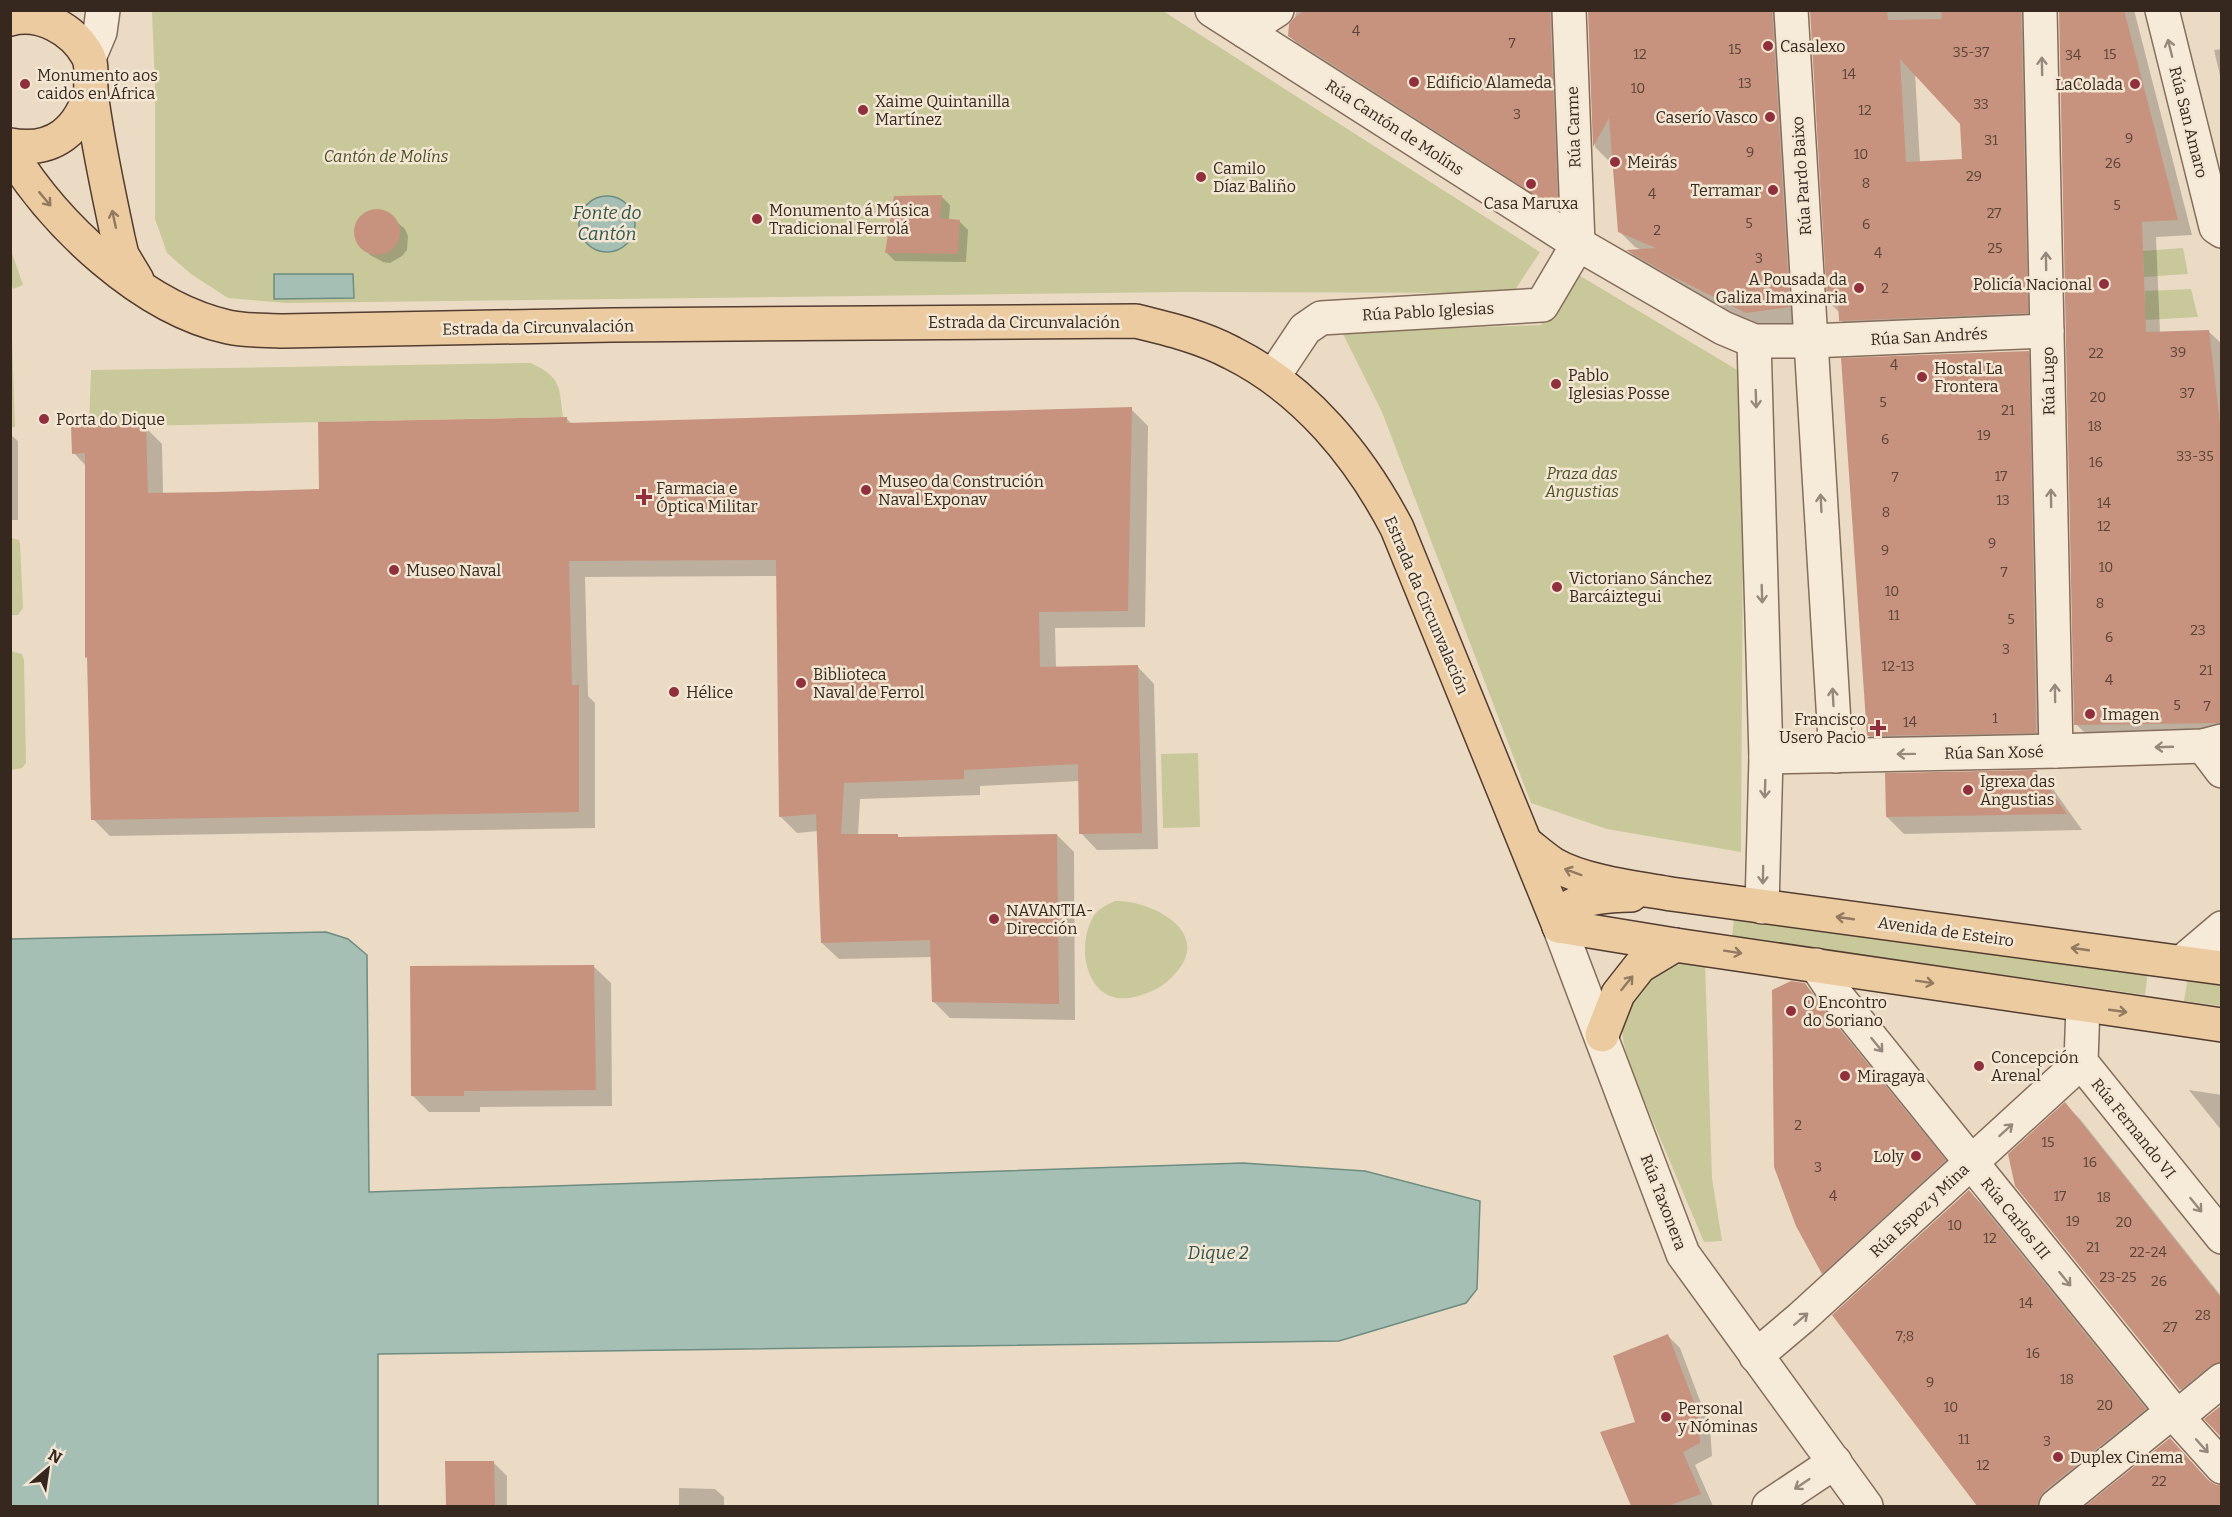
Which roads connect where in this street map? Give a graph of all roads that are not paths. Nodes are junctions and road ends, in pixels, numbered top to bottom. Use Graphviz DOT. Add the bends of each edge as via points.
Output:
graph roads {
  1 [pos="103,10"];
  2 [pos="1212,10"];
  3 [pos="1277,10"];
  4 [pos="1569,10"];
  5 [pos="1791,10"];
  6 [pos="2040,10"];
  7 [pos="2162,10"];
  8 [pos="17,16"];
  9 [pos="1245,31"];
  10 [pos="89,57"];
  11 [pos="91,90"];
  12 [pos="10,145"];
  13 [pos="10,152"];
  14 [pos="2220,236"];
  15 [pos="1578,244"];
  16 [pos="146,291"];
  17 [pos="2047,331"];
  18 [pos="1754,341"];
  19 [pos="1811,341"];
  20 [pos="1273,377"];
  21 [pos="2056,751"];
  22 [pos="2215,753"];
  23 [pos="1836,756"];
  24 [pos="1766,757"];
  25 [pos="1527,844"];
  26 [pos="1671,894"];
  27 [pos="1762,907"];
  28 [pos="1559,926"];
  29 [pos="2222,928"];
  30 [pos="1675,945"];
  31 [pos="2182,962"];
  32 [pos="1816,965"];
  33 [pos="2222,969"];
  34 [pos="2083,1006"];
  35 [pos="2222,1025"];
  36 [pos="1602,1035"];
  37 [pos="2081,1062"];
  38 [pos="1971,1162"];
  39 [pos="2222,1237"];
  40 [pos="1756,1356"];
  41 [pos="2222,1380"];
  42 [pos="2175,1414"];
  43 [pos="1835,1462"];
  44 [pos="2222,1467"];
  45 [pos="1769,1506"];
  46 [pos="1866,1506"];
  47 [pos="2055,1506"];
  1 -- 10 [label="street" via="100,32"];
  2 -- 9 [label="street, Rúa Cantón de Molíns"];
  3 -- 9 [label="street"];
  4 -- 15 [label="street, Rúa Carme"];
  5 -- 19 [label="street, Rúa Pardo Baixo"];
  17 -- 6 [label="street, Rúa Lugo, one-way"];
  14 -- 7 [label="street, Rúa San Amaro, one-way"];
  8 -- 10 [label="main road" via="40,18 60,26"];
  9 -- 15 [label="street, Rúa Cantón de Molíns"];
  10 -- 11 [label="main road"];
  11 -- 12 [label="main road" via="77,123 63,136 45,145"];
  16 -- 11 [label="main road, one-way" via="122,255"];
  13 -- 16 [label="main road, Estrada da Circunvalación, one-way" via="43,197 88,246"];
  15 -- 18 [label="street" via="1723,328"];
  15 -- 20 [label="street, Rúa Pablo Iglesias" via="1542,304 1321,318 1305,329"];
  16 -- 20 [label="main road, Estrada da Circunvalación" via="196,317 230,327 283,331 1136,321 1232,352"];
  17 -- 19 [label="street, Rúa San Andrés"];
  21 -- 17 [label="street, Rúa Lugo, one-way"];
  18 -- 19 [label="street"];
  18 -- 24 [label="street, one-way"];
  23 -- 19 [label="street, one-way"];
  20 -- 25 [label="main road, Estrada da Circunvalación" via="1311,408 1378,493"];
  22 -- 21 [label="street, Rúa San Xosé, one-way"];
  21 -- 23 [label="street, Rúa San Xosé, one-way"];
  23 -- 24 [label="street, Rúa San Xosé"];
  24 -- 27 [label="street, one-way"];
  26 -- 25 [label="main road, one-way" via="1576,873 1554,864"];
  25 -- 28 [label="main road, Estrada da Circunvalación"];
  26 -- 27 [label="main road, Avenida de Esteiro"];
  26 -- 28 [label="main road" via="1598,897 1579,902 1564,911"];
  31 -- 27 [label="main road, Avenida de Esteiro, one-way"];
  28 -- 30 [label="main road"];
  28 -- 36 [label="street, Rúa Taxonera"];
  29 -- 31 [label="street"];
  30 -- 32 [label="main road, one-way"];
  36 -- 30 [label="main road, one-way" via="1618,994 1640,966"];
  31 -- 33 [label="main road, Avenida de Esteiro"];
  32 -- 34 [label="main road, one-way"];
  32 -- 38 [label="street, Rúa Carlos III, one-way"];
  34 -- 35 [label="main road, one-way"];
  34 -- 37 [label="street, Rúa Fernando VI"];
  36 -- 40 [label="street, Rúa Taxonera" via="1683,1254"];
  38 -- 37 [label="street, Rúa Espoz y Mina, one-way"];
  37 -- 39 [label="street, Rúa Fernando VI, one-way"];
  40 -- 38 [label="street, Rúa Espoz y Mina, one-way"];
  38 -- 42 [label="street, Rúa Carlos III, one-way"];
  40 -- 43 [label="street, Rúa Taxonera"];
  41 -- 42 [label="street"];
  42 -- 44 [label="street, Rúa Carlos III, one-way"];
  42 -- 47 [label="street"];
  43 -- 45 [label="street, one-way"];
  43 -- 46 [label="street, Rúa Taxonera"];
}
